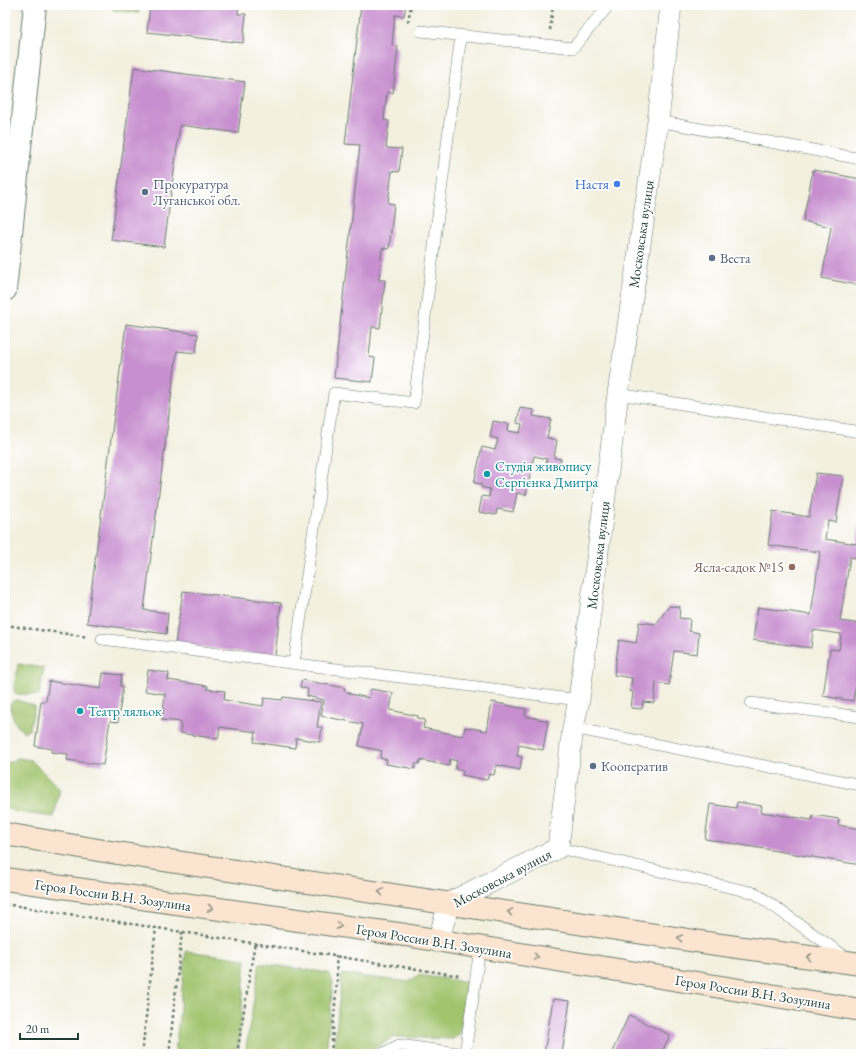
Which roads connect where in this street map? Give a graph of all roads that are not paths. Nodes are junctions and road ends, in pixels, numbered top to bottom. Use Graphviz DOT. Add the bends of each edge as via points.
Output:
graph roads {
  1 [pos="35,5"];
  2 [pos="609,5"];
  3 [pos="671,5"];
  4 [pos="421,31"];
  5 [pos="461,35"];
  6 [pos="658,121"];
  7 [pos="861,159"];
  8 [pos="5,290"];
  9 [pos="618,394"];
  10 [pos="861,432"];
  11 [pos="102,639"];
  12 [pos="294,663"];
  13 [pos="579,700"];
  14 [pos="751,703"];
  15 [pos="861,717"];
  16 [pos="574,728"];
  17 [pos="861,784"];
  18 [pos="5,834"];
  19 [pos="558,848"];
  20 [pos="5,880"];
  21 [pos="449,903"];
  22 [pos="438,942"];
  23 [pos="480,948"];
  24 [pos="858,963"];
  25 [pos="861,1010"];
  26 [pos="382,1054"];
  27 [pos="465,1054"];
  1 -- 8 [label="street"];
  2 -- 5 [label="lane" via="573,48"];
  3 -- 6 [label="street, Московська вулиця"];
  4 -- 5 [label="lane"];
  5 -- 12 [label="lane" via="414,403 334,393"];
  6 -- 7 [label="lane"];
  6 -- 9 [label="street, Московська вулиця"];
  9 -- 10 [label="lane"];
  9 -- 13 [label="street, Московська вулиця"];
  11 -- 12 [label="lane"];
  12 -- 13 [label="lane"];
  13 -- 16 [label="street, Московська вулиця"];
  14 -- 15 [label="lane"];
  16 -- 17 [label="lane"];
  16 -- 19 [label="street, Московська вулиця"];
  21 -- 18 [label="main road, one-way"];
  19 -- 21 [label="street, Московська вулиця"];
  19 -- 24 [label="lane" via="755,893"];
  20 -- 22 [label="main road, Героя России В.Н. Зозулина, one-way" via="405,935"];
  21 -- 22 [label="street, Московська вулиця"];
  24 -- 21 [label="main road, one-way"];
  22 -- 23 [label="main road, Героя России В.Н. Зозулина"];
  23 -- 25 [label="main road, Героя России В.Н. Зозулина, one-way"];
  23 -- 27 [label="lane"];
  26 -- 27 [label="lane" via="399,1045"];
}
